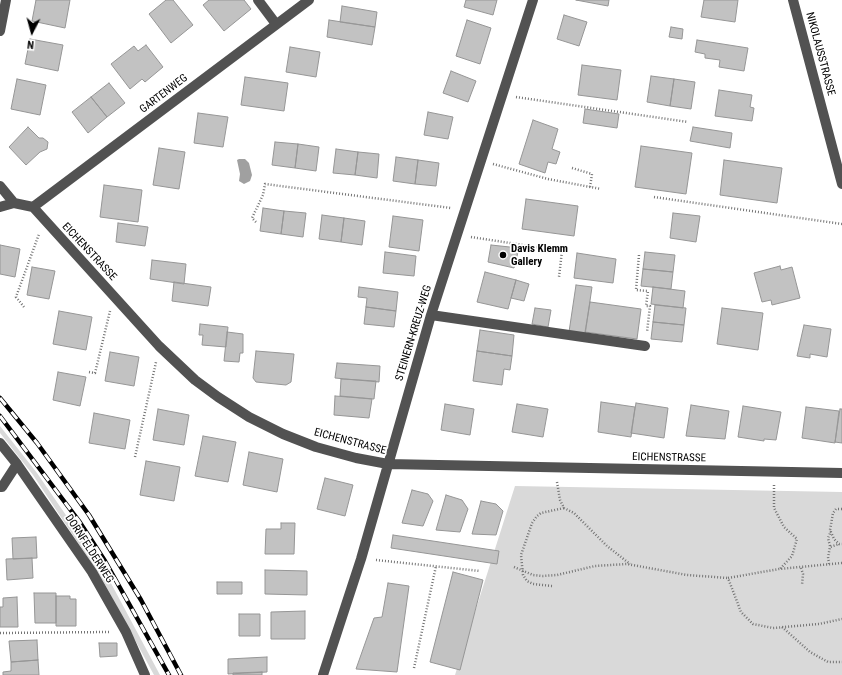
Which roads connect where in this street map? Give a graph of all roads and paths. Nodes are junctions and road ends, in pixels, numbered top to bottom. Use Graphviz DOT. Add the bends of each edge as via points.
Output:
graph roads {
  1 [pos="6,0"];
  2 [pos="258,0"];
  3 [pos="308,0"];
  4 [pos="533,0"];
  5 [pos="793,0"];
  6 [pos="276,24"];
  7 [pos="0,32"];
  8 [pos="503,94"];
  9 [pos="688,122"];
  10 [pos="481,161"];
  11 [pos="572,168"];
  12 [pos="842,184"];
  13 [pos="0,186"];
  14 [pos="590,187"];
  15 [pos="601,189"];
  16 [pos="654,197"];
  17 [pos="14,203"];
  18 [pos="0,207"];
  19 [pos="33,207"];
  20 [pos="465,210"];
  21 [pos="44,221"];
  22 [pos="256,222"];
  23 [pos="842,224"];
  24 [pos="457,235"];
  25 [pos="640,255"];
  26 [pos="559,277"];
  27 [pos="113,295"];
  28 [pos="24,307"];
  29 [pos="431,315"];
  30 [pos="159,346"];
  31 [pos="645,346"];
  32 [pos="89,372"];
  33 [pos="0,443"];
  34 [pos="135,457"];
  35 [pos="17,464"];
  36 [pos="388,464"];
  37 [pos="554,467"];
  38 [pos="773,472"];
  39 [pos="842,473"];
  40 [pos="0,487"];
  41 [pos="564,508"];
  42 [pos="842,509"];
  43 [pos="831,531"];
  44 [pos="840,544"];
  45 [pos="830,547"];
  46 [pos="362,558"];
  47 [pos="842,563"];
  48 [pos="632,564"];
  49 [pos="829,564"];
  50 [pos="436,566"];
  51 [pos="514,568"];
  52 [pos="801,568"];
  53 [pos="779,569"];
  54 [pos="522,570"];
  55 [pos="480,571"];
  56 [pos="728,578"];
  57 [pos="802,585"];
  58 [pos="552,586"];
  59 [pos="842,619"];
  60 [pos="782,627"];
  61 [pos="126,632"];
  62 [pos="0,633"];
  63 [pos="842,662"];
  64 [pos="414,668"];
  65 [pos="145,675"];
  66 [pos="323,675"];
  1 -- 7 [label="street"];
  2 -- 6 [label="street"];
  3 -- 6 [label="street, GARTENWEG"];
  4 -- 8 [label="street, STEINERN-KREUZ-WEG"];
  5 -- 12 [label="street, NIKOLAUSSTRASSE"];
  6 -- 19 [label="street, GARTENWEG"];
  8 -- 9 [label="path"];
  8 -- 10 [label="street, STEINERN-KREUZ-WEG"];
  10 -- 14 [label="path"];
  10 -- 20 [label="street, STEINERN-KREUZ-WEG"];
  11 -- 14 [label="path" via="592,174"];
  13 -- 17 [label="street"];
  14 -- 15 [label="path"];
  16 -- 23 [label="path"];
  17 -- 18 [label="street"];
  17 -- 19 [label="street"];
  19 -- 21 [label="street, EICHENSTRASSE"];
  20 -- 22 [label="path" via="265,184 263,195 252,218"];
  20 -- 24 [label="street, STEINERN-KREUZ-WEG"];
  21 -- 27 [label="street, EICHENSTRASSE"];
  21 -- 28 [label="path" via="16,298"];
  24 -- 26 [label="path" via="562,252"];
  24 -- 29 [label="street, STEINERN-KREUZ-WEG"];
  25 -- 31 [label="path" via="636,290 648,291 646,306 650,306"];
  27 -- 30 [label="street, EICHENSTRASSE"];
  27 -- 32 [label="path" via="95,373"];
  29 -- 31 [label="street"];
  29 -- 36 [label="street, STEINERN-KREUZ-WEG"];
  30 -- 34 [label="path"];
  30 -- 36 [label="street, EICHENSTRASSE" via="195,380 249,417 316,447"];
  33 -- 35 [label="street, DORNFELDERWEG"];
  35 -- 40 [label="street"];
  35 -- 61 [label="street, DORNFELDERWEG" via="92,572"];
  36 -- 37 [label="street, EICHENSTRASSE"];
  36 -- 46 [label="street, STEINERN-KREUZ-WEG"];
  37 -- 38 [label="street, EICHENSTRASSE"];
  37 -- 41 [label="path"];
  38 -- 39 [label="street, EICHENSTRASSE"];
  38 -- 53 [label="path" via="774,508 784,526 797,539 792,556"];
  41 -- 48 [label="path" via="574,513 607,546"];
  41 -- 54 [label="path" via="541,513 532,523 522,555"];
  42 -- 43 [label="path" via="836,509 833,513"];
  43 -- 44 [label="path" via="834,539"];
  43 -- 45 [label="path" via="828,538"];
  44 -- 45 [label="path"];
  45 -- 49 [label="path"];
  46 -- 50 [label="path"];
  46 -- 66 [label="street, STEINERN-KREUZ-WEG"];
  47 -- 49 [label="path"];
  48 -- 54 [label="path" via="595,566 543,576"];
  48 -- 56 [label="path" via="687,575"];
  49 -- 52 [label="path"];
  50 -- 55 [label="path"];
  50 -- 64 [label="path"];
  51 -- 54 [label="path"];
  52 -- 53 [label="path"];
  52 -- 57 [label="path"];
  53 -- 56 [label="path"];
  54 -- 58 [label="path" via="524,578 530,583"];
  56 -- 60 [label="path" via="741,612 753,624"];
  59 -- 60 [label="path"];
  60 -- 63 [label="path" via="810,652 828,662"];
  61 -- 62 [label="path"];
  61 -- 65 [label="street, DORNFELDERWEG"];
}
